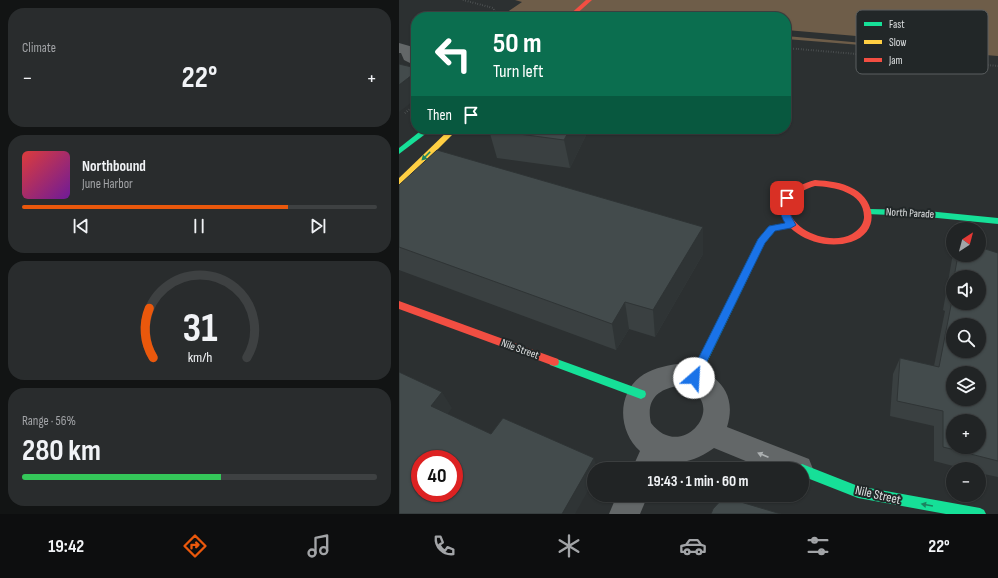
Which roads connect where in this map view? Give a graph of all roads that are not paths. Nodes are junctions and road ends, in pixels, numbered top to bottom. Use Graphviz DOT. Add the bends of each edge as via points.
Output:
graph roads {
  1 [pos="589,0"];
  2 [pos="576,12"];
  3 [pos="399,48"];
  4 [pos="411,58"];
  5 [pos="422,134"];
  6 [pos="449,134"];
  7 [pos="399,152"];
  8 [pos="399,183"];
  9 [pos="869,212"];
  10 [pos="998,221"];
  11 [pos="791,225"];
  12 [pos="399,305"];
  13 [pos="694,378"];
  14 [pos="641,394"];
  15 [pos="711,434"];
  16 [pos="651,458"];
  17 [pos="781,462"];
  18 [pos="809,473"];
  19 [pos="630,502"];
  20 [pos="624,514"];
  21 [pos="980,514"];
  1 -- 2 [label="street"];
  3 -- 4 [label="street" via="408,50"];
  5 -- 7 [label="street"];
  6 -- 8 [label="street, one-way"];
  9 -- 10 [label="street, North Parade" via="918,212"];
  9 -- 11 [label="street" via="869,222 864,230 855,237 843,241 814,239"];
  9 -- 11 [label="street" via="855,193 843,187 815,183 802,186 787,198 785,216"];
  11 -- 13 [label="street" via="772,228 761,241"];
  12 -- 14 [label="street, Nile Street"];
  13 -- 14 [label="street" via="677,375 662,378 649,385"];
  13 -- 15 [label="street" via="705,385 716,400 718,415"];
  14 -- 16 [label="street" via="635,406 636,422"];
  15 -- 16 [label="street" via="701,443 685,450 671,451"];
  17 -- 15 [label="street, one-way"];
  21 -- 18 [label="street, Nile Street, one-way" via="859,492"];
  19 -- 20 [label="street"];
}
